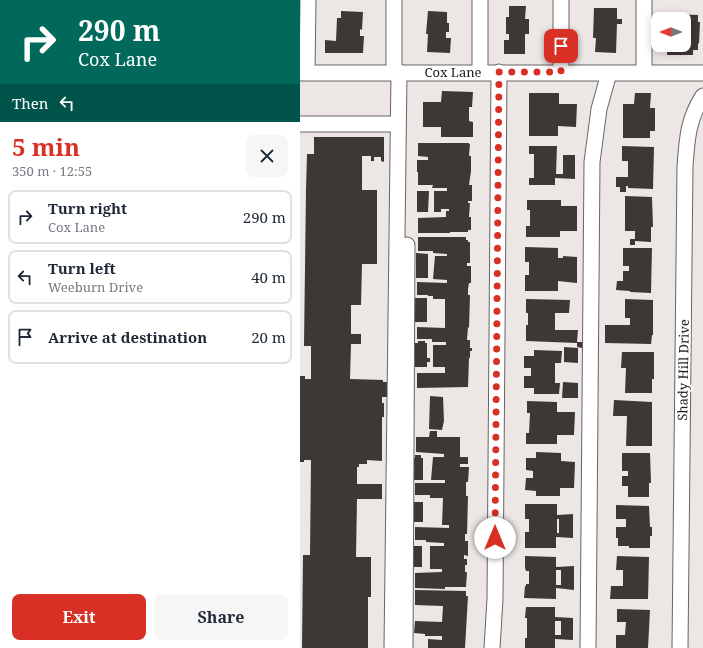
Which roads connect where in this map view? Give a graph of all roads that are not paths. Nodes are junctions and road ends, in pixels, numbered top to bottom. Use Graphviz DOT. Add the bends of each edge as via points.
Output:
graph roads {
  1 [pos="308,0"];
  2 [pos="394,0"];
  3 [pos="480,0"];
  4 [pos="561,0"];
  5 [pos="644,0"];
  6 [pos="400,72"];
  7 [pos="480,72"];
  8 [pos="499,72"];
  9 [pos="561,72"];
  10 [pos="303,73"];
  11 [pos="609,73"];
  12 [pos="644,73"];
  13 [pos="703,73"];
  14 [pos="703,96"];
  15 [pos="300,124"];
  16 [pos="398,124"];
  17 [pos="392,648"];
  18 [pos="405,648"];
  19 [pos="492,648"];
  20 [pos="588,648"];
  21 [pos="680,648"];
  1 -- 10 [label="street"];
  2 -- 6 [label="street"];
  3 -- 7 [label="street"];
  4 -- 9 [label="street"];
  5 -- 12 [label="street"];
  6 -- 7 [label="street, Cox Lane"];
  6 -- 10 [label="street, Cox Lane"];
  6 -- 16 [label="street"];
  6 -- 18 [label="street"];
  7 -- 8 [label="street, Cox Lane"];
  8 -- 9 [label="street, Cox Lane"];
  8 -- 19 [label="street" via="495,591"];
  9 -- 11 [label="street, Cox Lane"];
  11 -- 12 [label="street, Cox Lane"];
  11 -- 20 [label="street" via="599,109 592,162"];
  12 -- 13 [label="street, Cox Lane"];
  14 -- 21 [label="street, Shady Hill Drive" via="690,123 685,166"];
  15 -- 16 [label="street"];
  16 -- 17 [label="street"];
}
